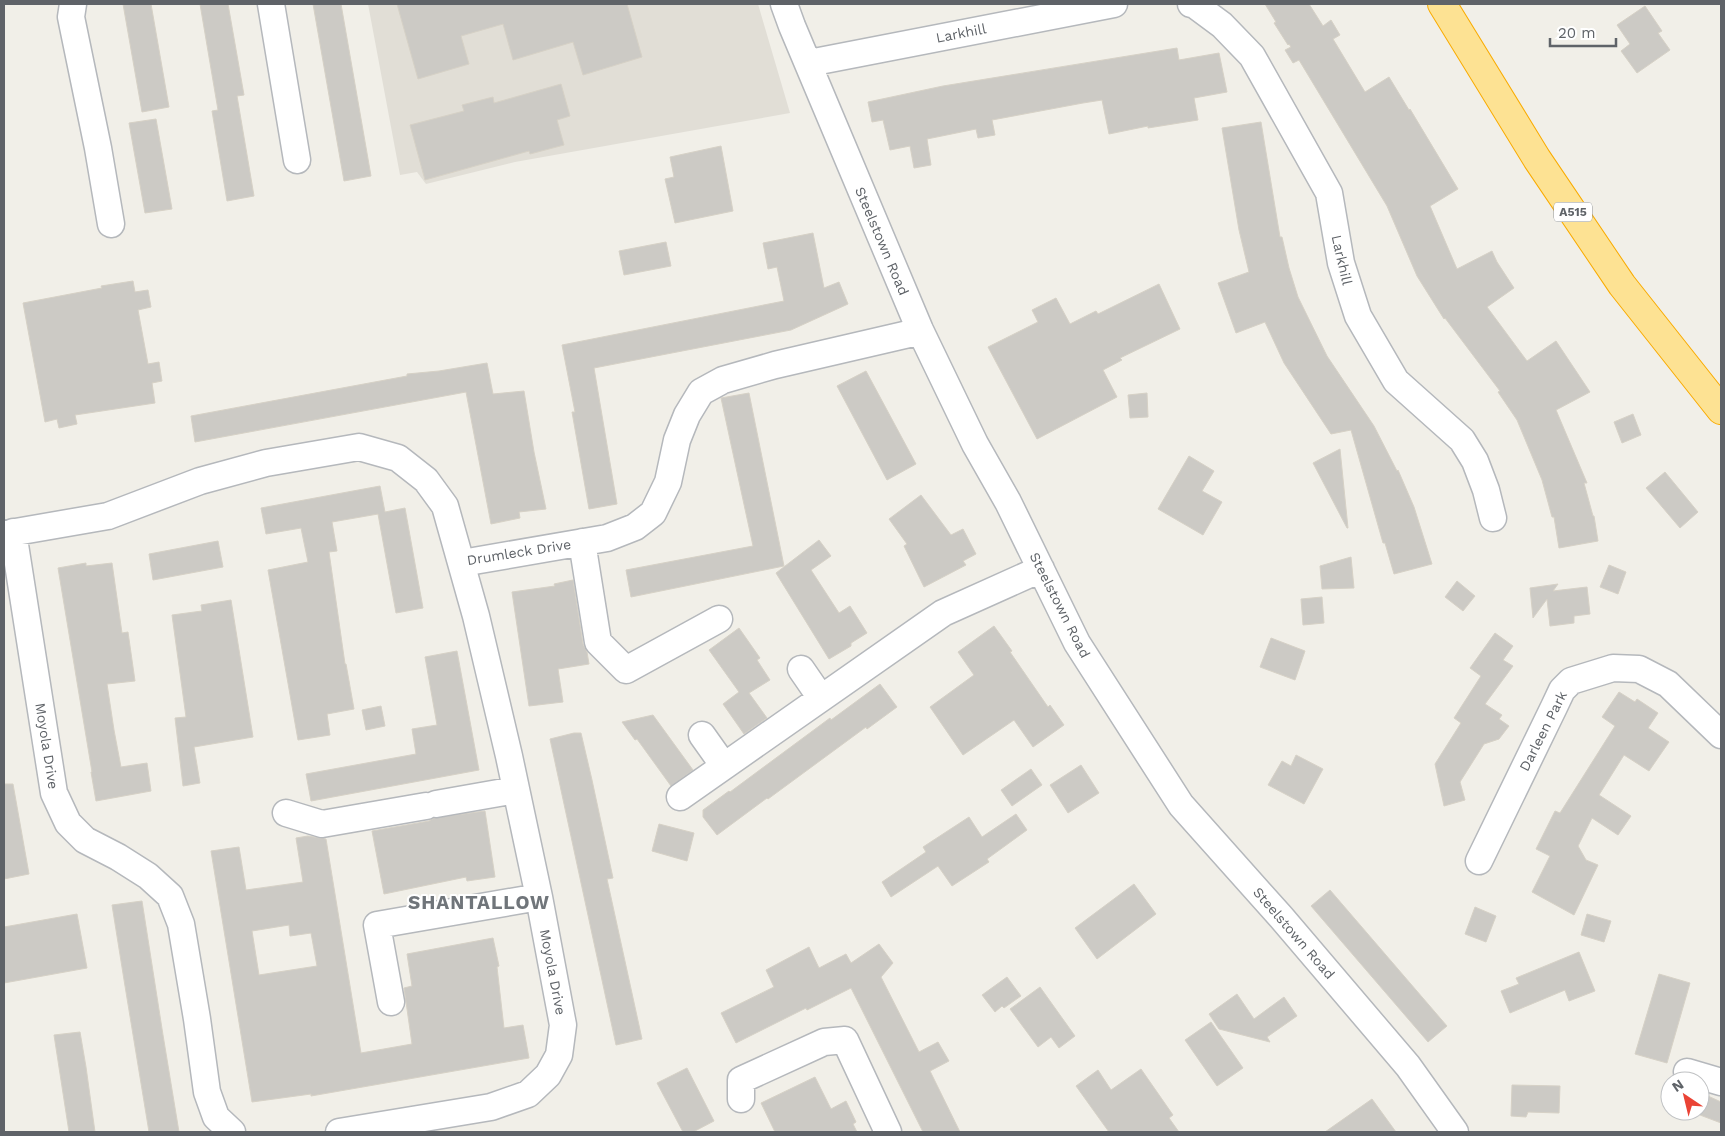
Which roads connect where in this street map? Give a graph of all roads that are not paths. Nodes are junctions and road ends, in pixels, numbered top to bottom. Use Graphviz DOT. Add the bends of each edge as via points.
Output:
graph roads {
  1 [pos="73,4"];
  2 [pos="271,4"];
  3 [pos="784,4"];
  4 [pos="1114,4"];
  5 [pos="1191,4"];
  6 [pos="1442,4"];
  7 [pos="809,63"];
  8 [pos="297,160"];
  9 [pos="111,224"];
  10 [pos="920,330"];
  11 [pos="1721,410"];
  12 [pos="1493,518"];
  13 [pos="9,533"];
  14 [pos="582,542"];
  15 [pos="462,563"];
  16 [pos="1041,569"];
  17 [pos="719,619"];
  18 [pos="801,669"];
  19 [pos="821,698"];
  20 [pos="702,735"];
  21 [pos="1721,736"];
  22 [pos="724,766"];
  23 [pos="516,790"];
  24 [pos="680,797"];
  25 [pos="286,813"];
  26 [pos="1479,860"];
  27 [pos="539,897"];
  28 [pos="391,1002"];
  29 [pos="741,1099"];
  30 [pos="1451,1131"];
  31 [pos="232,1132"];
  32 [pos="339,1132"];
  33 [pos="888,1132"];
  1 -- 9 [label="street" via="71,17"];
  2 -- 8 [label="street"];
  3 -- 7 [label="street, Steelstown Road"];
  4 -- 7 [label="street, Larkhill"];
  5 -- 12 [label="street, Larkhill" via="1222,25 1252,56 1329,193 1341,263 1358,316 1396,381 1462,440 1475,460"];
  6 -- 11 [label="highway, A515" via="1537,159 1622,285"];
  7 -- 10 [label="street, Steelstown Road"];
  10 -- 14 [label="street, Drumleck Drive" via="783,363 723,380 701,392 687,415 668,482 653,512 635,527 607,538"];
  10 -- 16 [label="street, Steelstown Road"];
  13 -- 15 [label="street, Drumleck Drive" via="108,516 200,481 266,463 359,447 398,458 426,480 445,506"];
  13 -- 31 [label="street, Moyola Drive" via="54,793 68,823 85,840 118,856 170,896 181,924 207,1092 216,1116"];
  14 -- 15 [label="street, Drumleck Drive"];
  14 -- 17 [label="street" via="598,642 626,670"];
  15 -- 23 [label="street, Moyola Drive"];
  16 -- 19 [label="street" via="943,613"];
  16 -- 30 [label="street, Steelstown Road" via="1077,643 1181,805 1408,1066"];
  18 -- 19 [label="street"];
  19 -- 22 [label="street"];
  20 -- 22 [label="street"];
  21 -- 26 [label="street, Darleen Park" via="1668,684 1639,669 1613,668 1571,681 1562,690"];
  22 -- 24 [label="street"];
  23 -- 25 [label="street" via="322,824"];
  23 -- 27 [label="street, Moyola Drive"];
  27 -- 28 [label="street" via="377,925"];
  27 -- 32 [label="street, Moyola Drive" via="563,1025 559,1055 548,1075 528,1094 491,1107"];
  29 -- 33 [label="street" via="742,1080 824,1042 845,1040"];
}
